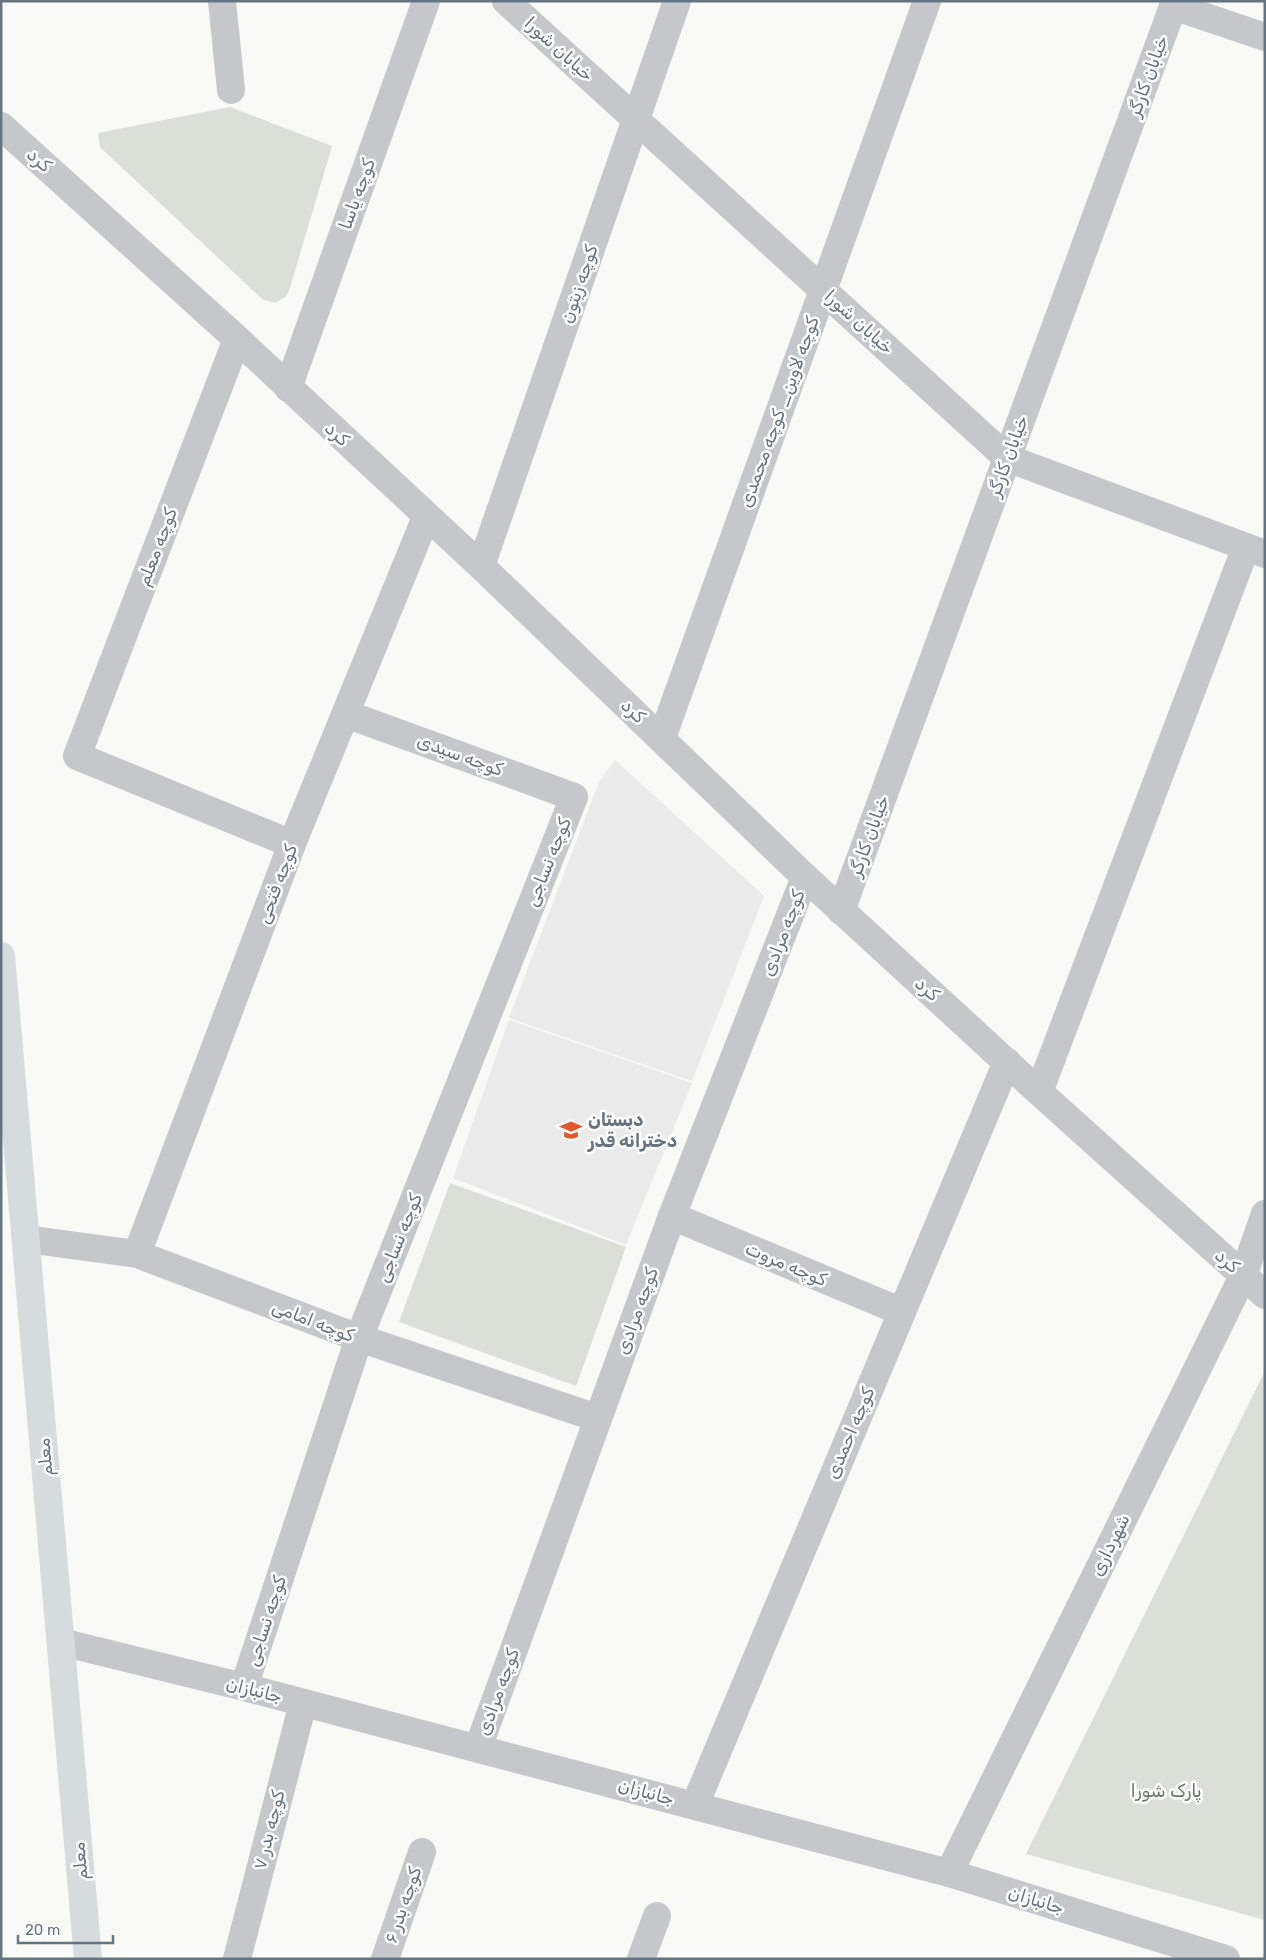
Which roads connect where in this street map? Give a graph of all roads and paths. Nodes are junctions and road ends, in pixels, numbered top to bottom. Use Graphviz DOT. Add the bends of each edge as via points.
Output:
graph roads {
  1 [pos="222,1"];
  2 [pos="426,1"];
  3 [pos="506,1"];
  4 [pos="677,1"];
  5 [pos="926,1"];
  6 [pos="1174,4"];
  7 [pos="1265,37"];
  8 [pos="231,90"];
  9 [pos="636,119"];
  10 [pos="1,126"];
  11 [pos="823,289"];
  12 [pos="236,339"];
  13 [pos="288,388"];
  14 [pos="1007,458"];
  15 [pos="426,517"];
  16 [pos="1255,550"];
  17 [pos="481,566"];
  18 [pos="346,714"];
  19 [pos="662,738"];
  20 [pos="574,797"];
  21 [pos="292,844"];
  22 [pos="805,877"];
  23 [pos="841,911"];
  24 [pos="1,956"];
  25 [pos="5,1038"];
  26 [pos="1007,1062"];
  27 [pos="1039,1092"];
  28 [pos="1265,1214"];
  29 [pos="672,1216"];
  30 [pos="26,1239"];
  31 [pos="137,1254"];
  32 [pos="1242,1276"];
  33 [pos="1265,1294"];
  34 [pos="900,1311"];
  35 [pos="359,1338"];
  36 [pos="597,1418"];
  37 [pos="61,1642"];
  38 [pos="244,1687"];
  39 [pos="303,1703"];
  40 [pos="478,1748"];
  41 [pos="695,1805"];
  42 [pos="422,1852"];
  43 [pos="949,1873"];
  44 [pos="657,1916"];
  45 [pos="88,1959"];
  46 [pos="237,1959"];
  47 [pos="385,1959"];
  48 [pos="641,1959"];
  49 [pos="1226,1959"];
  1 -- 8 [label="street"];
  2 -- 13 [label="street, کوچه یاسا"];
  3 -- 9 [label="street, خیابان شورا"];
  4 -- 9 [label="street, کوچه زیتون"];
  5 -- 11 [label="street, کوچه لاوین_ کوچه محمدی"];
  6 -- 7 [label="street"];
  6 -- 14 [label="street, خیابان کارگر"];
  9 -- 11 [label="street, خیابان شورا"];
  9 -- 17 [label="street, کوچه زیتون"];
  10 -- 12 [label="street, کرد"];
  11 -- 14 [label="street, خیابان شورا"];
  11 -- 19 [label="street, کوچه لاوین_ کوچه محمدی"];
  12 -- 13 [label="street, کرد"];
  12 -- 21 [label="street, کوچه معلم" via="77,756"];
  13 -- 15 [label="street, کرد"];
  14 -- 16 [label="street, خیابان شورا"];
  14 -- 23 [label="street, خیابان کارگر"];
  15 -- 17 [label="street, کرد"];
  15 -- 18 [label="street, کوچه فتحی"];
  16 -- 27 [label="street"];
  17 -- 19 [label="street, کرد"];
  18 -- 20 [label="street, کوچه سیدی"];
  18 -- 21 [label="street, کوچه فتحی"];
  19 -- 22 [label="street, کرد"];
  20 -- 35 [label="street, کوچه نساجی"];
  21 -- 31 [label="street, کوچه فتحی"];
  22 -- 23 [label="street, کرد"];
  22 -- 29 [label="street, کوچه مرادی"];
  23 -- 26 [label="street, کرد"];
  24 -- 25 [label="street, معلم"];
  25 -- 30 [label="street, معلم"];
  26 -- 27 [label="street, کرد"];
  26 -- 34 [label="street, کوچه احمدی"];
  27 -- 32 [label="street, کرد"];
  28 -- 32 [label="street, شهرداری"];
  29 -- 34 [label="street, کوچه مروت"];
  29 -- 36 [label="street, کوچه مرادی"];
  30 -- 31 [label="street, کوچه امامی"];
  30 -- 37 [label="street, معلم"];
  31 -- 35 [label="street, کوچه امامی"];
  32 -- 33 [label="street, کرد"];
  32 -- 43 [label="street, شهرداری"];
  34 -- 41 [label="street, کوچه احمدی"];
  35 -- 36 [label="street, کوچه امامی"];
  35 -- 38 [label="street, کوچه نساجی"];
  36 -- 40 [label="street, کوچه مرادی"];
  37 -- 38 [label="street, جانبازان"];
  37 -- 45 [label="street, معلم"];
  38 -- 39 [label="street, جانبازان"];
  39 -- 40 [label="street, جانبازان"];
  39 -- 46 [label="street, کوچه بدر ۷"];
  40 -- 41 [label="street, جانبازان"];
  41 -- 43 [label="street, جانبازان"];
  42 -- 47 [label="street, کوچه بدر ۶"];
  43 -- 49 [label="street, جانبازان"];
  44 -- 48 [label="street"];
}
